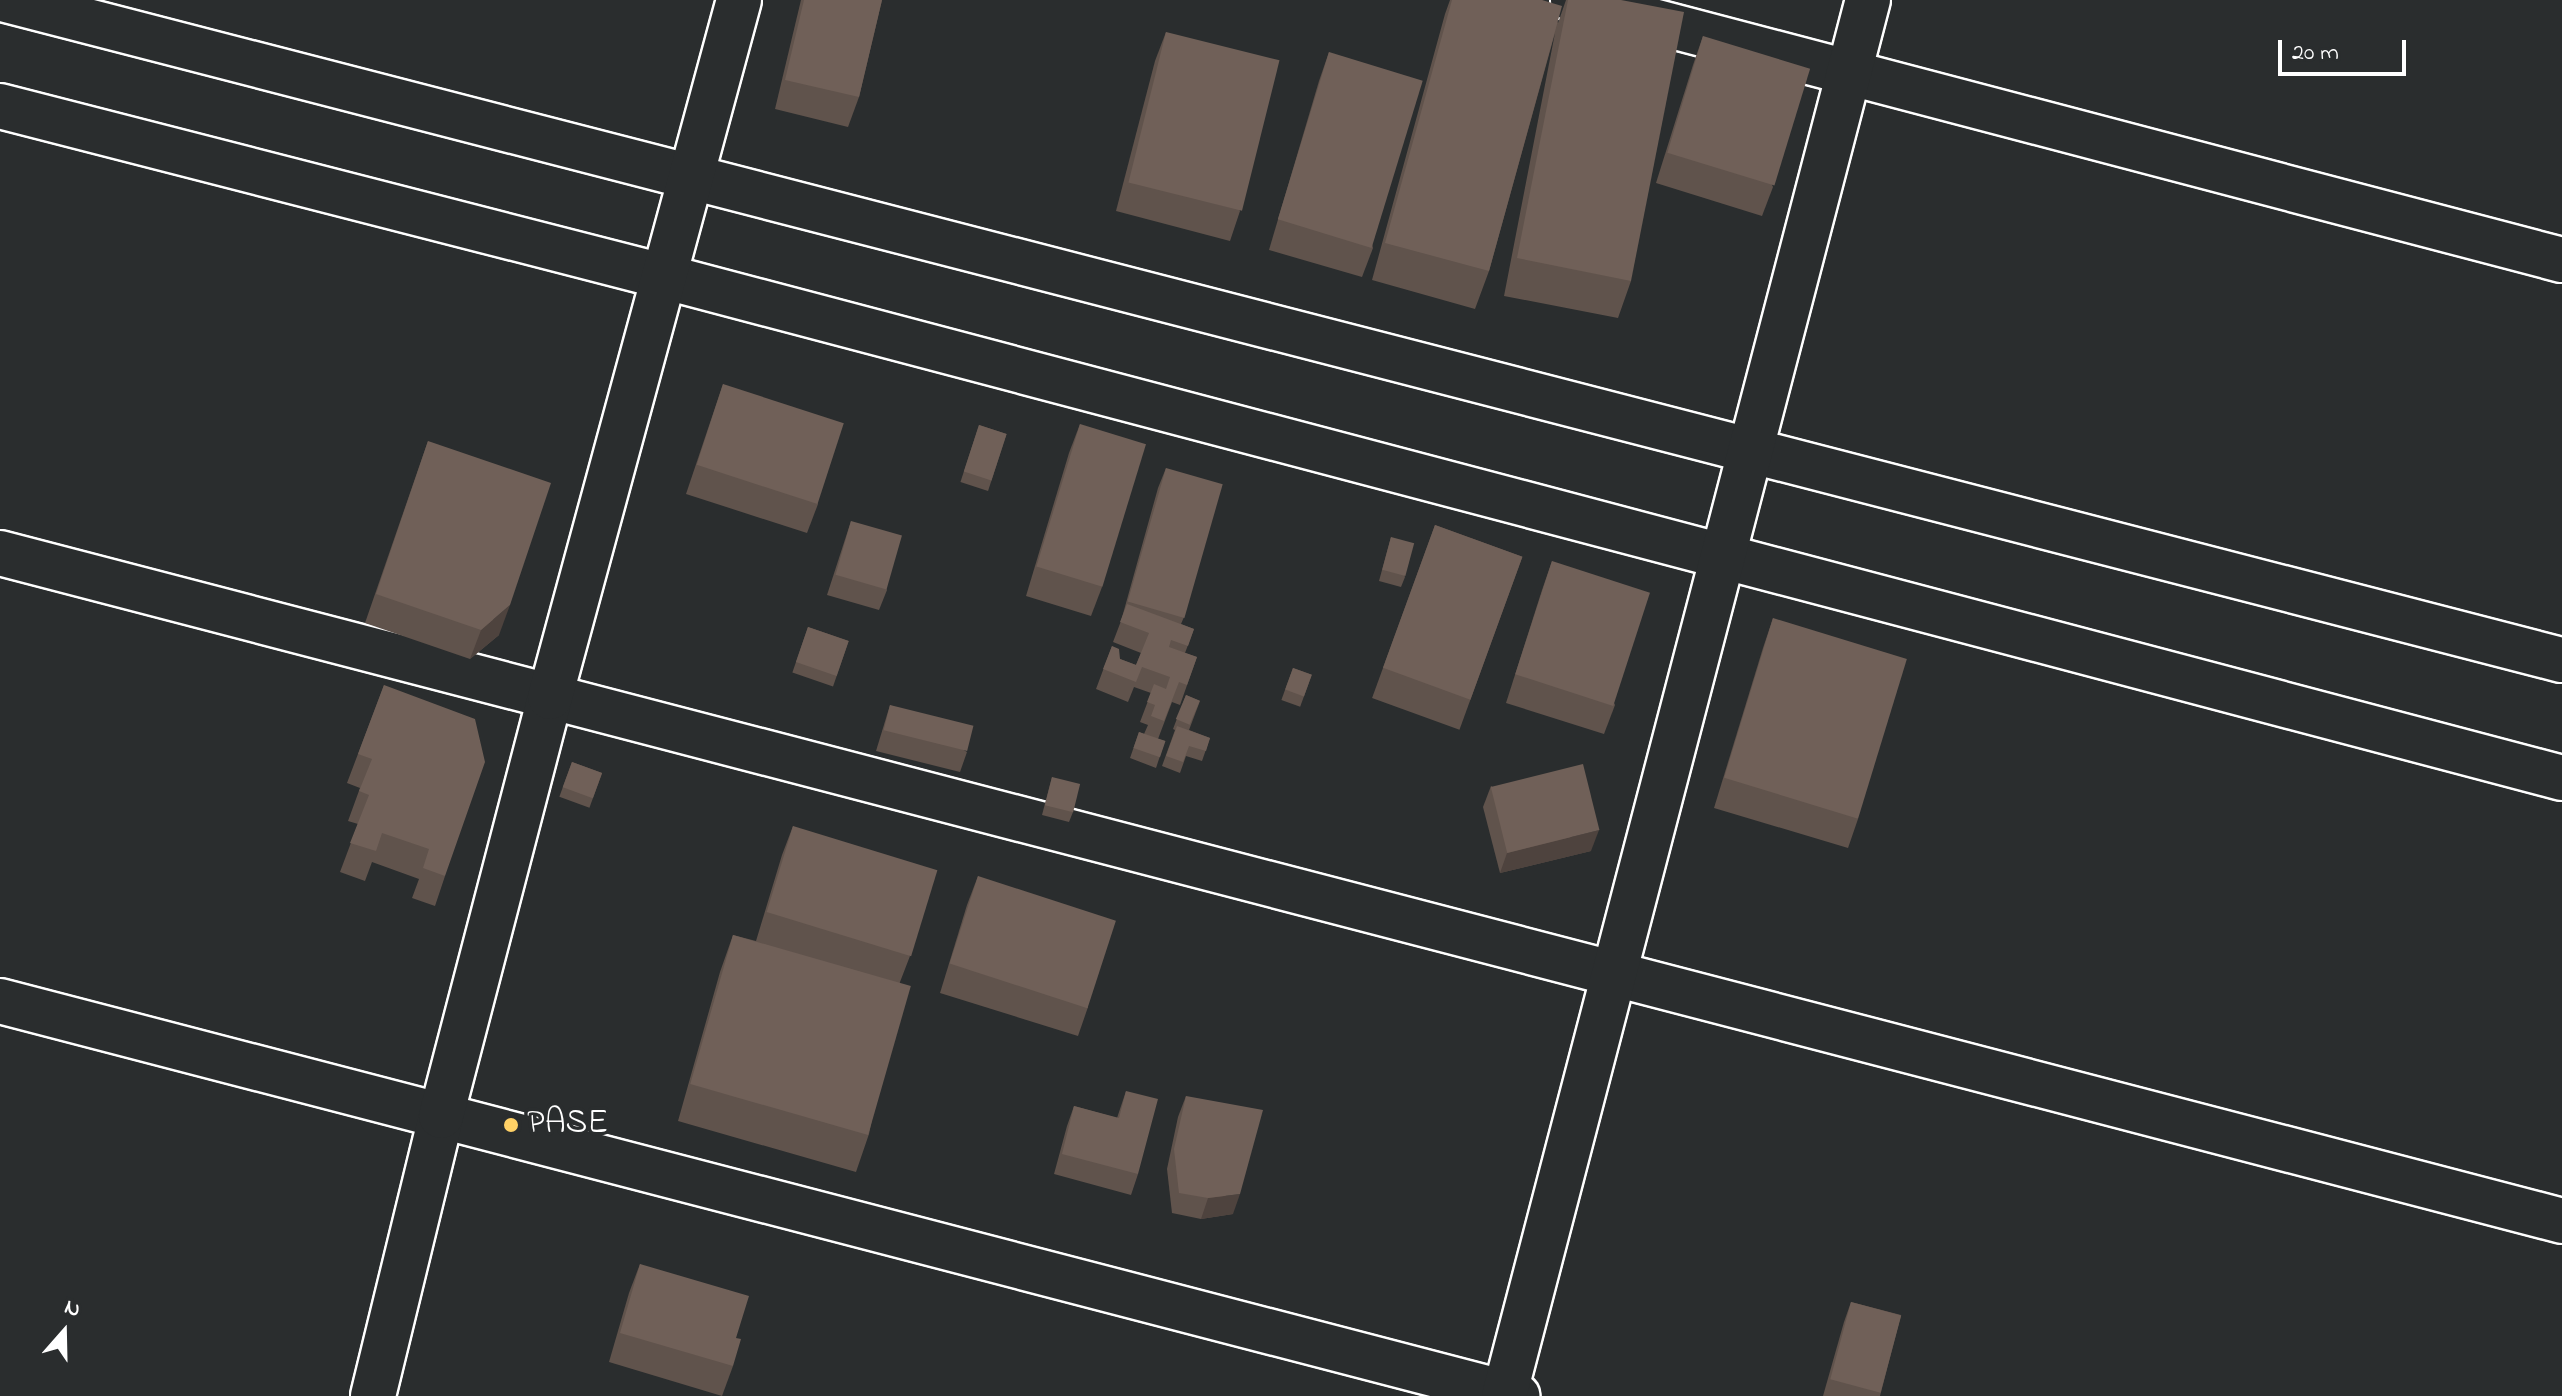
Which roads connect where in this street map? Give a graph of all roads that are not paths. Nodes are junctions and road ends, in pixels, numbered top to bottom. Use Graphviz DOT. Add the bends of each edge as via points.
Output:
graph roads {
  1 [pos="6,0"];
  2 [pos="739,0"];
  3 [pos="1573,0"];
  4 [pos="1868,0"];
  5 [pos="1849,72"];
  6 [pos="0,106"];
  7 [pos="694,178"];
  8 [pos="2562,260"];
  9 [pos="666,277"];
  10 [pos="1750,451"];
  11 [pos="0,553"];
  12 [pos="1723,556"];
  13 [pos="2562,660"];
  14 [pos="550,697"];
  15 [pos="2562,778"];
  16 [pos="1614,974"];
  17 [pos="0,1001"];
  18 [pos="441,1116"];
  19 [pos="2562,1221"];
  20 [pos="1509,1395"];
  21 [pos="373,1396"];
  1 -- 7 [label="street"];
  2 -- 7 [label="street"];
  3 -- 5 [label="street"];
  4 -- 5 [label="street"];
  5 -- 8 [label="street"];
  5 -- 10 [label="street"];
  6 -- 9 [label="street"];
  7 -- 9 [label="street"];
  7 -- 10 [label="street"];
  9 -- 12 [label="street"];
  9 -- 14 [label="street"];
  10 -- 12 [label="street"];
  10 -- 13 [label="street"];
  11 -- 14 [label="street"];
  12 -- 15 [label="street"];
  12 -- 16 [label="street"];
  14 -- 16 [label="street"];
  14 -- 18 [label="street"];
  16 -- 19 [label="street"];
  16 -- 20 [label="street"];
  17 -- 18 [label="street"];
  18 -- 20 [label="street"];
  18 -- 21 [label="street"];
}
